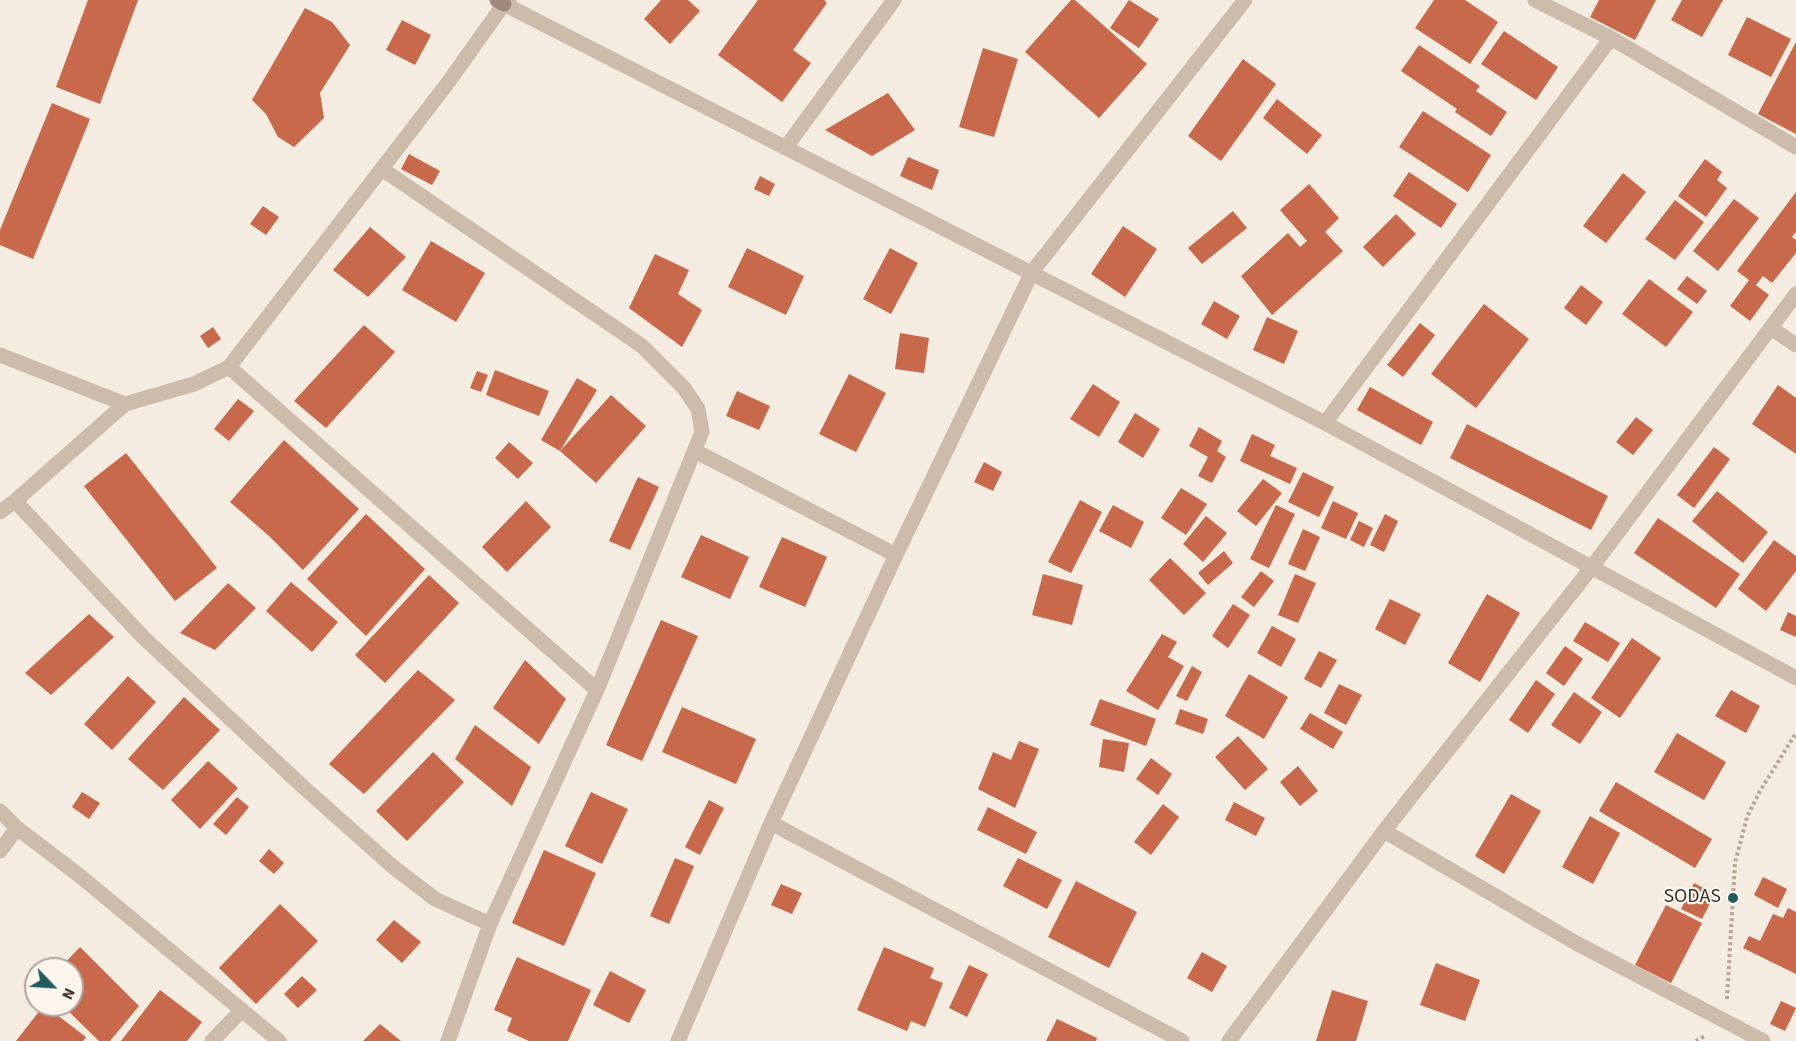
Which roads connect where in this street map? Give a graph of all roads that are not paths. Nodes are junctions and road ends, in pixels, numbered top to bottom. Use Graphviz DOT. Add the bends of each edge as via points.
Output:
graph roads {
  1 [pos="894,0"];
  2 [pos="1245,0"];
  3 [pos="1534,0"];
  4 [pos="504,1"];
  5 [pos="1611,38"];
  6 [pos="786,147"];
  7 [pos="1796,147"];
  8 [pos="382,169"];
  9 [pos="1032,272"];
  10 [pos="1796,294"];
  11 [pos="1771,328"];
  12 [pos="1796,345"];
  13 [pos="0,356"];
  14 [pos="229,368"];
  15 [pos="125,404"];
  16 [pos="1325,423"];
  17 [pos="695,451"];
  18 [pos="15,501"];
  19 [pos="0,512"];
  20 [pos="896,555"];
  21 [pos="1592,567"];
  22 [pos="1796,678"];
  23 [pos="597,690"];
  24 [pos="0,811"];
  25 [pos="771,823"];
  26 [pos="17,828"];
  27 [pos="1384,831"];
  28 [pos="0,851"];
  29 [pos="490,924"];
  30 [pos="242,1010"];
  31 [pos="212,1041"];
  32 [pos="279,1041"];
  33 [pos="448,1041"];
  34 [pos="678,1041"];
  35 [pos="1182,1041"];
  36 [pos="1229,1041"];
  37 [pos="1763,1041"];
  1 -- 6 [label="street"];
  2 -- 9 [label="street"];
  3 -- 5 [label="street"];
  4 -- 6 [label="street"];
  4 -- 8 [label="street"];
  5 -- 7 [label="street"];
  5 -- 16 [label="street"];
  6 -- 9 [label="street"];
  8 -- 14 [label="street"];
  8 -- 17 [label="street" via="642,346 684,388 698,409 702,432"];
  9 -- 16 [label="street"];
  9 -- 20 [label="street"];
  10 -- 11 [label="street"];
  11 -- 12 [label="street"];
  11 -- 21 [label="street"];
  13 -- 15 [label="street"];
  14 -- 15 [label="street" via="194,384"];
  14 -- 23 [label="street"];
  15 -- 18 [label="street"];
  16 -- 21 [label="street"];
  17 -- 20 [label="street"];
  17 -- 23 [label="street"];
  18 -- 19 [label="street"];
  18 -- 29 [label="street" via="142,636 392,866 435,899"];
  20 -- 25 [label="street"];
  21 -- 22 [label="street"];
  21 -- 27 [label="street"];
  23 -- 29 [label="street"];
  24 -- 26 [label="street"];
  25 -- 34 [label="street"];
  25 -- 35 [label="street"];
  26 -- 28 [label="street"];
  26 -- 30 [label="street"];
  27 -- 36 [label="street"];
  27 -- 37 [label="street" via="1576,943"];
  29 -- 33 [label="street"];
  30 -- 31 [label="street"];
  30 -- 32 [label="street"];
}
